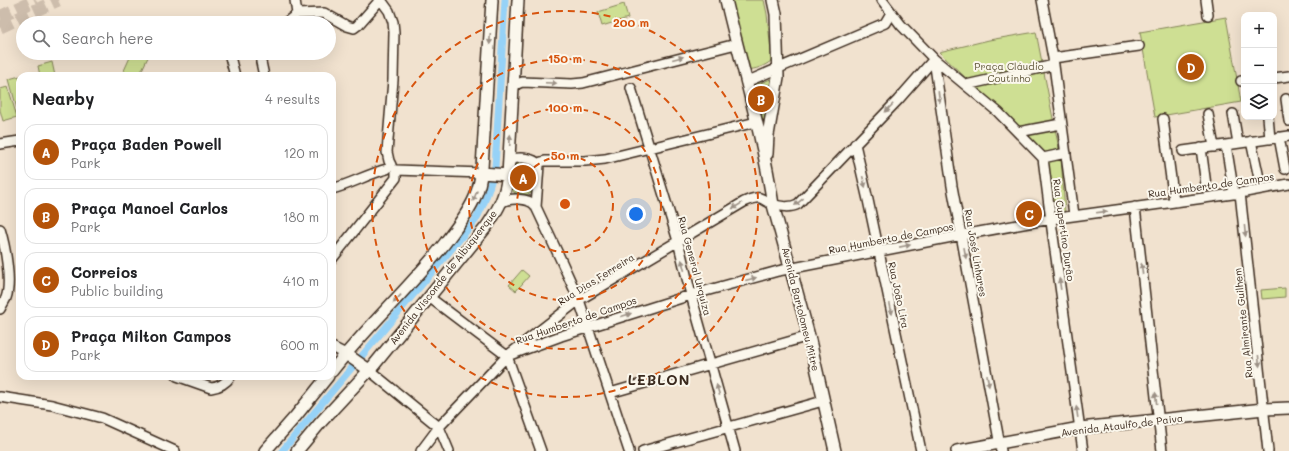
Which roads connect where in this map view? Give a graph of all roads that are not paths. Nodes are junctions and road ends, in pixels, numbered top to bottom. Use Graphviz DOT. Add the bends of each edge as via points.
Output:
graph roads {
  1 [pos="296,0"];
  2 [pos="380,0"];
  3 [pos="492,0"];
  4 [pos="518,0"];
  5 [pos="726,0"];
  6 [pos="773,0"];
  7 [pos="882,0"];
  8 [pos="1042,0"];
  9 [pos="1206,0"];
  10 [pos="890,13"];
  11 [pos="297,14"];
  12 [pos="294,16"];
  13 [pos="329,16"];
  14 [pos="1208,16"];
  15 [pos="336,20"];
  16 [pos="736,44"];
  17 [pos="1139,46"];
  18 [pos="934,59"];
  19 [pos="230,60"];
  20 [pos="261,62"];
  21 [pos="1053,62"];
  22 [pos="778,68"];
  23 [pos="234,72"];
  24 [pos="263,72"];
  25 [pos="1289,76"];
  26 [pos="1277,78"];
  27 [pos="746,82"];
  28 [pos="966,85"];
  29 [pos="513,86"];
  30 [pos="631,88"];
  31 [pos="1286,99"];
  32 [pos="1208,114"];
  33 [pos="1233,114"];
  34 [pos="1163,119"];
  35 [pos="1268,120"];
  36 [pos="1289,121"];
  37 [pos="756,122"];
  38 [pos="1062,124"];
  39 [pos="1018,132"];
  40 [pos="1289,136"];
  41 [pos="1279,137"];
  42 [pos="1270,139"];
  43 [pos="1252,141"];
  44 [pos="16,142"];
  45 [pos="1238,143"];
  46 [pos="0,144"];
  47 [pos="855,144"];
  48 [pos="1226,145"];
  49 [pos="1214,147"];
  50 [pos="1201,148"];
  51 [pos="649,149"];
  52 [pos="1183,150"];
  53 [pos="1066,153"];
  54 [pos="1043,158"];
  55 [pos="509,162"];
  56 [pos="539,165"];
  57 [pos="392,168"];
  58 [pos="766,168"];
  59 [pos="1285,169"];
  60 [pos="482,173"];
  61 [pos="508,175"];
  62 [pos="1259,178"];
  63 [pos="1289,184"];
  64 [pos="1206,185"];
  65 [pos="336,188"];
  66 [pos="506,188"];
  67 [pos="1237,193"];
  68 [pos="536,195"];
  69 [pos="1174,201"];
  70 [pos="502,203"];
  71 [pos="535,205"];
  72 [pos="773,205"];
  73 [pos="1135,207"];
  74 [pos="1074,215"];
  75 [pos="1051,219"];
  76 [pos="0,229"];
  77 [pos="962,235"];
  78 [pos="678,241"];
  79 [pos="879,252"];
  80 [pos="336,254"];
  81 [pos="790,269"];
  82 [pos="691,294"];
  83 [pos="429,297"];
  84 [pos="579,300"];
  85 [pos="0,309"];
  86 [pos="589,327"];
  87 [pos="808,336"];
  88 [pos="336,349"];
  89 [pos="346,354"];
  90 [pos="507,356"];
  91 [pos="710,364"];
  92 [pos="336,366"];
  93 [pos="369,370"];
  94 [pos="188,380"];
  95 [pos="227,380"];
  96 [pos="325,380"];
  97 [pos="610,393"];
  98 [pos="0,397"];
  99 [pos="824,401"];
  100 [pos="1289,408"];
  101 [pos="1264,409"];
  102 [pos="1158,420"];
  103 [pos="439,427"];
  104 [pos="728,428"];
  105 [pos="1080,428"];
  106 [pos="1000,447"];
  107 [pos="175,451"];
  108 [pos="265,451"];
  109 [pos="299,451"];
  110 [pos="421,451"];
  111 [pos="449,451"];
  112 [pos="541,451"];
  113 [pos="629,451"];
  114 [pos="643,451"];
  115 [pos="735,451"];
  116 [pos="835,451"];
  117 [pos="921,451"];
  118 [pos="957,451"];
  119 [pos="1083,451"];
  120 [pos="1162,451"];
  121 [pos="1268,451"];
  1 -- 11 [label="street"];
  2 -- 15 [label="street" via="354,28"];
  2 -- 57 [label="street" via="389,11 394,32 387,152"];
  3 -- 60 [label="main road, Avenida Visconde de Albuquerque, one-way"];
  4 -- 29 [label="main road, Avenida Visconde de Albuquerque"];
  5 -- 16 [label="main road, Avenida Bartolomeu Mitre"];
  6 -- 22 [label="main road, Avenida Bartolomeu Mitre"];
  7 -- 10 [label="street"];
  8 -- 21 [label="street"];
  9 -- 14 [label="street"];
  10 -- 18 [label="street"];
  10 -- 22 [label="street" via="885,23"];
  11 -- 12 [label="street"];
  11 -- 13 [label="street" via="324,13"];
  16 -- 27 [label="main road, Avenida Bartolomeu Mitre"];
  29 -- 16 [label="street, one-way" via="522,82 583,83"];
  17 -- 21 [label="street"];
  18 -- 28 [label="street"];
  18 -- 47 [label="street, Rua Dias Ferreira, one-way"];
  18 -- 77 [label="street, Rua José Linhares, one-way" via="942,123"];
  19 -- 23 [label="street"];
  20 -- 24 [label="street"];
  21 -- 28 [label="street"];
  21 -- 38 [label="street"];
  22 -- 27 [label="street"];
  22 -- 58 [label="main road, Avenida Bartolomeu Mitre"];
  25 -- 26 [label="street"];
  27 -- 37 [label="main road, Avenida Bartolomeu Mitre"];
  28 -- 39 [label="street"];
  55 -- 29 [label="main road, Avenida Visconde de Albuquerque, one-way"];
  30 -- 51 [label="street, Rua General Urquiza"];
  31 -- 36 [label="street"];
  32 -- 49 [label="street"];
  33 -- 45 [label="street"];
  34 -- 69 [label="street"];
  35 -- 42 [label="street"];
  37 -- 51 [label="street"];
  37 -- 58 [label="main road, Avenida Bartolomeu Mitre"];
  38 -- 39 [label="street"];
  38 -- 53 [label="street"];
  39 -- 54 [label="street"];
  40 -- 41 [label="street"];
  41 -- 42 [label="street"];
  41 -- 59 [label="street"];
  42 -- 43 [label="street"];
  43 -- 45 [label="street"];
  43 -- 62 [label="street"];
  44 -- 46 [label="street"];
  45 -- 48 [label="street"];
  47 -- 72 [label="street, Rua Dias Ferreira, one-way" via="798,204 785,207"];
  47 -- 79 [label="street, Rua João Lira, one-way"];
  48 -- 49 [label="street"];
  48 -- 67 [label="street, Rua Almirante Guilhem"];
  49 -- 50 [label="street"];
  50 -- 52 [label="street"];
  50 -- 64 [label="street"];
  51 -- 56 [label="street" via="605,160 543,161"];
  51 -- 78 [label="street, Rua General Urquiza"];
  53 -- 54 [label="street"];
  53 -- 74 [label="street"];
  54 -- 75 [label="street, Rua Cupertino Durão"];
  55 -- 56 [label="street" via="515,158 534,160"];
  55 -- 61 [label="main road, Avenida Visconde de Albuquerque"];
  56 -- 68 [label="street"];
  57 -- 60 [label="street"];
  57 -- 65 [label="street"];
  57 -- 80 [label="street" via="396,178"];
  58 -- 72 [label="main road, Avenida Bartolomeu Mitre"];
  60 -- 61 [label="main road"];
  60 -- 89 [label="main road, Avenida Visconde de Albuquerque, one-way" via="474,200 458,226 412,282"];
  61 -- 66 [label="main road, Avenida Visconde de Albuquerque"];
  63 -- 67 [label="street, Rua Humberto de Campos"];
  66 -- 68 [label="street" via="508,192 519,197 529,198"];
  66 -- 70 [label="main road, Avenida Visconde de Albuquerque"];
  67 -- 69 [label="street, Rua Humberto de Campos"];
  67 -- 101 [label="street, Rua Almirante Guilhem, one-way"];
  68 -- 71 [label="street"];
  69 -- 73 [label="street, Rua Humberto de Campos"];
  70 -- 71 [label="street" via="509,199 528,201"];
  70 -- 83 [label="main road, Avenida Visconde de Albuquerque"];
  71 -- 84 [label="street"];
  72 -- 78 [label="street, Rua Dias Ferreira, one-way" via="761,198 744,202"];
  72 -- 81 [label="main road, Avenida Bartolomeu Mitre"];
  74 -- 73 [label="street, Rua Humberto de Campos, one-way"];
  102 -- 73 [label="street, one-way"];
  74 -- 75 [label="street, Rua Humberto de Campos"];
  75 -- 77 [label="street, Rua Humberto de Campos"];
  105 -- 75 [label="street, Rua Cupertino Durão, one-way"];
  76 -- 85 [label="street" via="8,276 6,297"];
  79 -- 77 [label="street, Rua Humberto de Campos, one-way"];
  77 -- 106 [label="street, Rua José Linhares, one-way"];
  82 -- 78 [label="street, Rua General Urquiza, one-way"];
  78 -- 84 [label="street, Rua Dias Ferreira"];
  79 -- 81 [label="street, Rua Humberto de Campos"];
  79 -- 117 [label="street, Rua João Lira, one-way"];
  82 -- 81 [label="street, Rua Humberto de Campos, one-way"];
  81 -- 87 [label="main road, Avenida Bartolomeu Mitre"];
  86 -- 82 [label="street, Rua Humberto de Campos, one-way"];
  82 -- 91 [label="street, Rua General Urquiza"];
  83 -- 90 [label="street"];
  83 -- 93 [label="main road, Avenida Visconde de Albuquerque"];
  84 -- 86 [label="street"];
  84 -- 90 [label="street, Rua Dias Ferreira"];
  86 -- 90 [label="street, Rua Humberto de Campos"];
  86 -- 97 [label="street"];
  87 -- 91 [label="street"];
  87 -- 99 [label="main road, Avenida Bartolomeu Mitre"];
  88 -- 89 [label="street"];
  89 -- 92 [label="main road, Avenida Visconde de Albuquerque"];
  89 -- 93 [label="main road"];
  90 -- 103 [label="street, Rua Dias Ferreira"];
  90 -- 112 [label="street"];
  91 -- 97 [label="street"];
  104 -- 91 [label="street, Rua General Urquiza, one-way"];
  93 -- 103 [label="street"];
  93 -- 109 [label="main road, Avenida Visconde de Albuquerque" via="321,422"];
  94 -- 95 [label="street" via="211,388"];
  96 -- 108 [label="main road"];
  97 -- 113 [label="street"];
  98 -- 107 [label="street" via="52,405 102,418"];
  99 -- 104 [label="street"];
  99 -- 116 [label="main road, Avenida Bartolomeu Mitre"];
  100 -- 101 [label="main road, Avenida Ataulfo de Paiva"];
  101 -- 102 [label="main road, Avenida Ataulfo de Paiva"];
  101 -- 121 [label="street, Rua Almirante Guilhem"];
  102 -- 105 [label="main road, Avenida Ataulfo de Paiva"];
  102 -- 120 [label="street"];
  103 -- 110 [label="street, Rua Dias Ferreira"];
  103 -- 111 [label="street"];
  104 -- 114 [label="street"];
  104 -- 115 [label="street, Rua General Urquiza"];
  105 -- 106 [label="main road, Avenida Ataulfo de Paiva"];
  105 -- 119 [label="street, Rua Cupertino Durão"];
  106 -- 118 [label="main road, Avenida Ataulfo de Paiva"];
}
